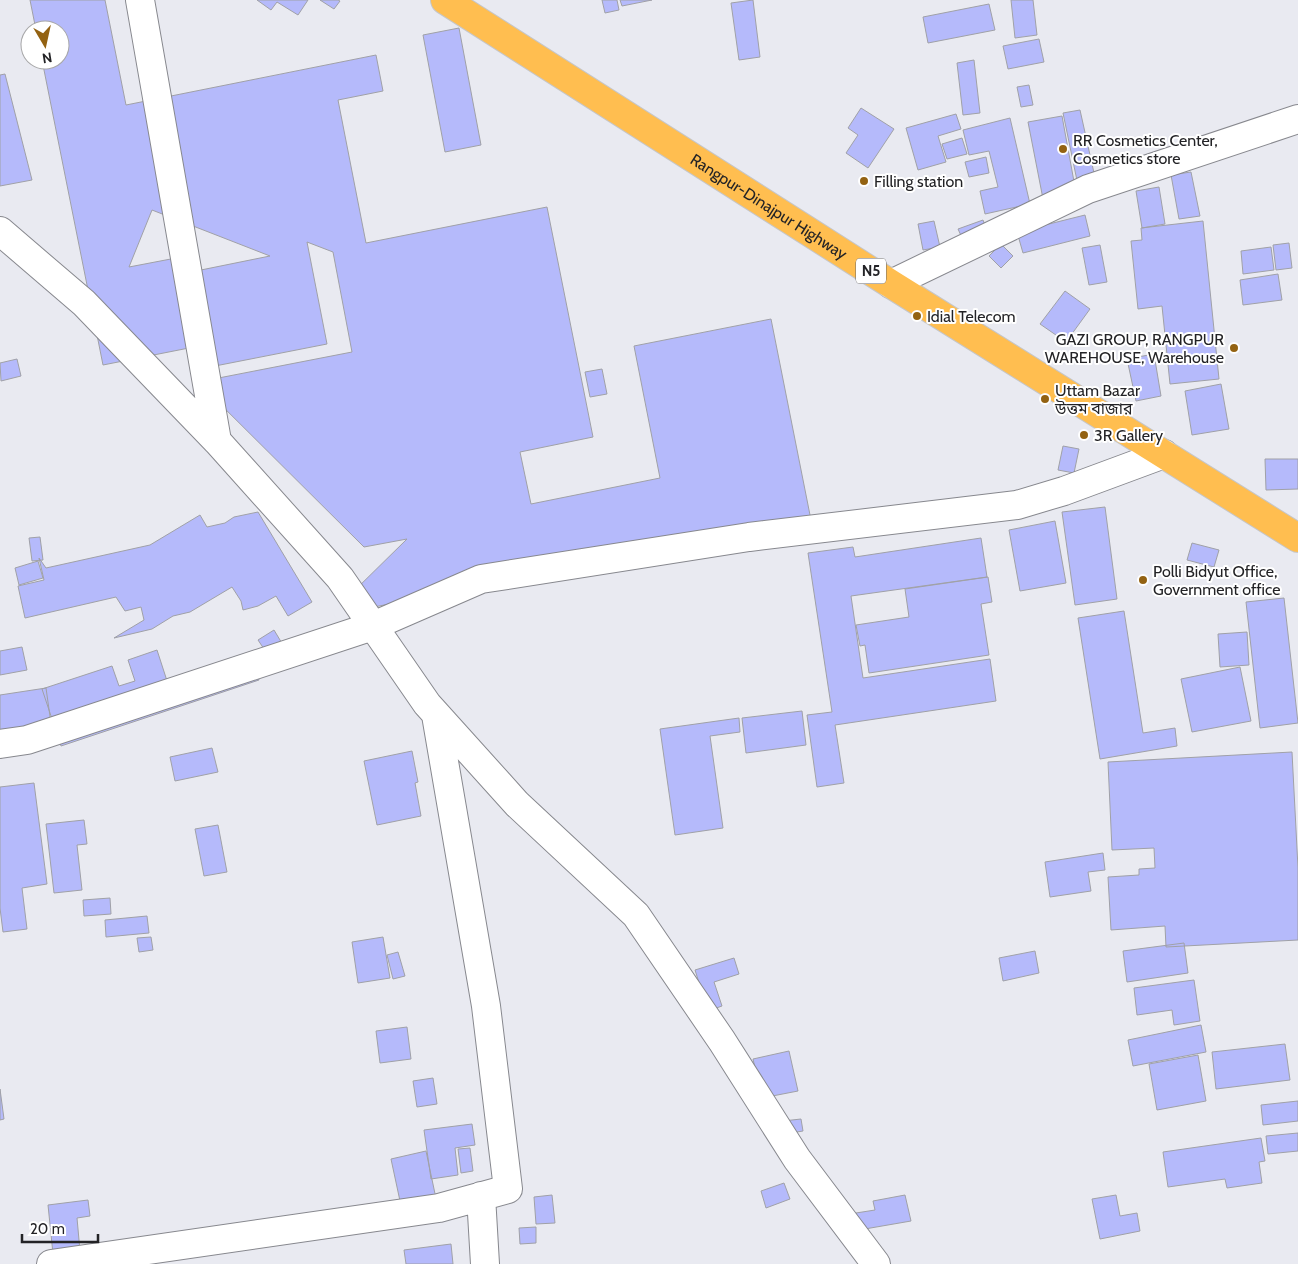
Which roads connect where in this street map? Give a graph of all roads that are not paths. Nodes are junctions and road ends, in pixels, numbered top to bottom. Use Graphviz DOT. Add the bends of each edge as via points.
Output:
graph roads {
  1 [pos="140,0"];
  2 [pos="445,0"];
  3 [pos="1298,119"];
  4 [pos="0,231"];
  5 [pos="891,284"];
  6 [pos="217,441"];
  7 [pos="1164,454"];
  8 [pos="1298,538"];
  9 [pos="373,626"];
  10 [pos="436,715"];
  11 [pos="0,744"];
  12 [pos="481,1196"];
  13 [pos="51,1264"];
  14 [pos="485,1264"];
  15 [pos="876,1264"];
  1 -- 6 [label="street"];
  2 -- 5 [label="highway, Rangpur-Dinajpur Highway / N5"];
  3 -- 5 [label="street" via="1088,189"];
  4 -- 6 [label="street" via="84,303"];
  5 -- 7 [label="highway, Rangpur-Dinajpur Highway / N5"];
  6 -- 9 [label="street" via="340,578"];
  7 -- 8 [label="highway, Rangpur-Dinajpur Highway / N5"];
  7 -- 9 [label="street" via="1017,505 749,537 481,579"];
  9 -- 10 [label="street"];
  9 -- 11 [label="street" via="27,740"];
  10 -- 12 [label="street" via="486,1006 508,1189"];
  10 -- 15 [label="street" via="517,804 636,915 722,1041 797,1160"];
  12 -- 13 [label="street" via="439,1208"];
  12 -- 14 [label="street"];
}
